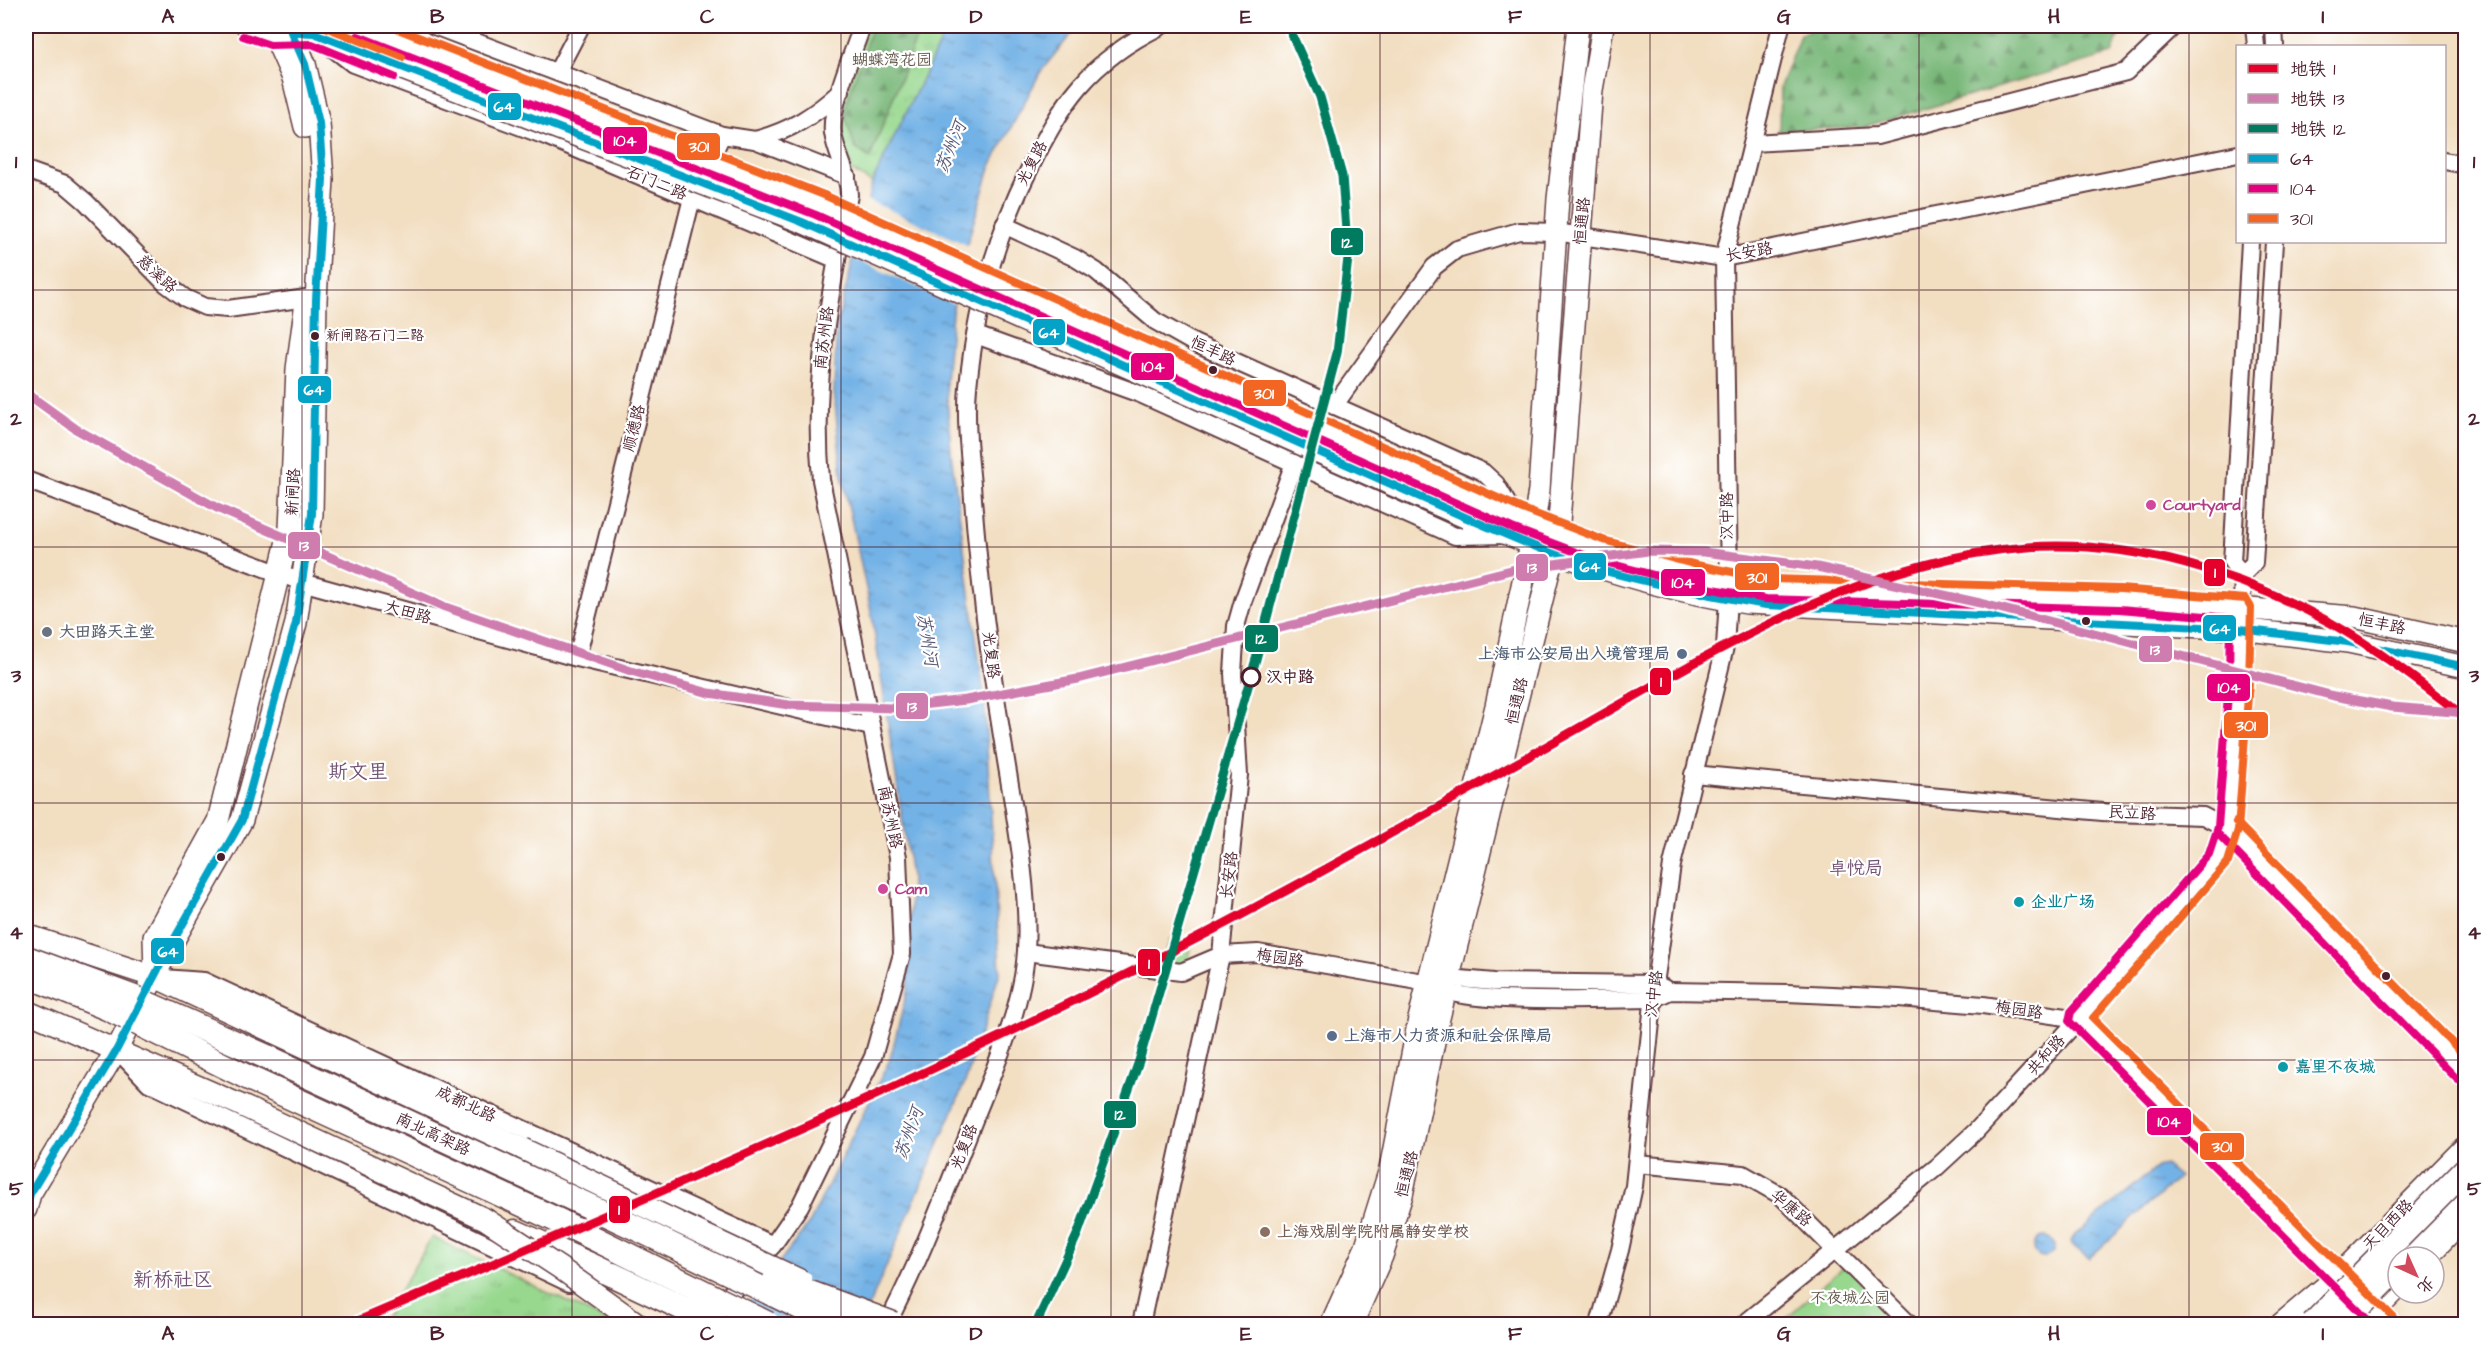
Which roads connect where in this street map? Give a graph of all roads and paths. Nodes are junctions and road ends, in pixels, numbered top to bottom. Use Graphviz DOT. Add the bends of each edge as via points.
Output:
graph roads {
  1 [pos="247,26"];
  2 [pos="364,26"];
  3 [pos="434,26"];
  4 [pos="582,26"];
  5 [pos="862,26"];
  6 [pos="1161,26"];
  7 [pos="1578,26"];
  8 [pos="1603,26"];
  9 [pos="1781,26"];
  10 [pos="2174,26"];
  11 [pos="2254,26"];
  12 [pos="2274,26"];
  13 [pos="281,29"];
  14 [pos="314,33"];
  15 [pos="2256,45"];
  16 [pos="2275,45"];
  17 [pos="557,72"];
  18 [pos="841,90"];
  19 [pos="722,135"];
  20 [pos="755,140"];
  21 [pos="1753,143"];
  22 [pos="2236,154"];
  23 [pos="2446,161"];
  24 [pos="2466,165"];
  25 [pos="26,170"];
  26 [pos="848,176"];
  27 [pos="692,198"];
  28 [pos="1004,225"];
  29 [pos="1556,232"];
  30 [pos="1581,235"];
  31 [pos="2250,243"];
  32 [pos="2274,243"];
  33 [pos="1724,258"];
  34 [pos="837,260"];
  35 [pos="311,299"];
  36 [pos="976,335"];
  37 [pos="1334,406"];
  38 [pos="1294,463"];
  39 [pos="26,480"];
  40 [pos="1471,509"];
  41 [pos="1523,531"];
  42 [pos="1556,545"];
  43 [pos="279,574"];
  44 [pos="2243,574"];
  45 [pos="302,582"];
  46 [pos="1729,591"];
  47 [pos="2241,618"];
  48 [pos="2466,642"];
  49 [pos="577,658"];
  50 [pos="2466,667"];
  51 [pos="871,727"];
  52 [pos="1693,774"];
  53 [pos="2228,829"];
  54 [pos="26,935"];
  55 [pos="1026,952"];
  56 [pos="1221,955"];
  57 [pos="26,958"];
  58 [pos="26,975"];
  59 [pos="155,977"];
  60 [pos="1441,985"];
  61 [pos="1654,991"];
  62 [pos="26,1011"];
  63 [pos="2079,1019"];
  64 [pos="117,1049"];
  65 [pos="2466,1072"];
  66 [pos="2466,1146"];
  67 [pos="1637,1164"];
  68 [pos="2466,1169"];
  69 [pos="2466,1199"];
  70 [pos="26,1209"];
  71 [pos="2466,1216"];
  72 [pos="485,1219"];
  73 [pos="634,1227"];
  74 [pos="773,1245"];
  75 [pos="2421,1245"];
  76 [pos="2438,1245"];
  77 [pos="1836,1250"];
  78 [pos="620,1252"];
  79 [pos="2337,1277"];
  80 [pos="2386,1280"];
  81 [pos="2386,1304"];
  82 [pos="2374,1321"];
  83 [pos="638,1324"];
  84 [pos="651,1324"];
  85 [pos="702,1324"];
  86 [pos="716,1324"];
  87 [pos="741,1324"];
  88 [pos="768,1324"];
  89 [pos="835,1324"];
  90 [pos="887,1324"];
  91 [pos="894,1324"];
  92 [pos="1141,1324"];
  93 [pos="1331,1324"];
  94 [pos="1352,1324"];
  95 [pos="1599,1324"];
  96 [pos="1744,1324"];
  97 [pos="1909,1324"];
  98 [pos="2281,1324"];
  99 [pos="2313,1324"];
  100 [pos="2342,1324"];
  1 -- 13 [label="main road, 石门二路"];
  2 -- 40 [label="main road, bridge" via="820,205"];
  3 -- 17 [label="street"];
  4 -- 17 [label="street"];
  5 -- 18 [label="street"];
  6 -- 28 [label="street, 光复路" via="1092,70 1061,109"];
  7 -- 29 [label="main road, 恒通路"];
  8 -- 30 [label="main road, 恒通路" via="1592,90"];
  9 -- 21 [label="street, 汉中路"];
  10 -- 21 [label="street" via="2126,72 1877,136"];
  11 -- 15 [label="street"];
  12 -- 16 [label="street"];
  13 -- 14 [label="main road, 石门二路"];
  13 -- 35 [label="main road, 新闸路" via="305,124"];
  14 -- 27 [label="street, 石门二路" via="353,64 548,137"];
  14 -- 40 [label="main road, 石门二路, bridge" via="802,222"];
  17 -- 19 [label="street"];
  18 -- 20 [label="street" via="798,124"];
  18 -- 26 [label="street" via="832,121"];
  19 -- 20 [label="street"];
  19 -- 27 [label="street, 顺德路"];
  20 -- 26 [label="street"];
  21 -- 33 [label="street, 汉中路"];
  22 -- 33 [label="street, 长安路"];
  23 -- 24 [label="street"];
  25 -- 35 [label="street, 慈溪路" via="65,184 184,298 205,307 228,309"];
  26 -- 34 [label="street, 南苏州路" via="849,195"];
  27 -- 34 [label="street, 石门二路"];
  27 -- 49 [label="street, 顺德路"];
  28 -- 36 [label="street, 光复路" via="985,283"];
  28 -- 37 [label="street, 恒丰路" via="1075,258 1155,321 1194,344"];
  29 -- 30 [label="street, 长安路"];
  29 -- 37 [label="street, 长安路" via="1519,231 1473,242 1449,254 1434,267"];
  29 -- 41 [label="main road, 恒通路" via="1542,455"];
  30 -- 33 [label="street, 长安路"];
  30 -- 42 [label="main road, 恒通路"];
  31 -- 44 [label="street" via="2232,562"];
  32 -- 44 [label="street" via="2254,563"];
  33 -- 46 [label="street, 汉中路"];
  34 -- 51 [label="street, 南苏州路" via="821,351 818,441 822,480"];
  35 -- 43 [label="main road, 新闸路" via="297,369 292,510"];
  35 -- 45 [label="main road, 新闸路" via="312,514"];
  36 -- 38 [label="street, 恒丰路" via="1131,390"];
  36 -- 55 [label="street, 光复路" via="968,389 975,531 1020,856"];
  37 -- 41 [label="street, 恒丰路" via="1483,472 1496,484"];
  38 -- 41 [label="street, 恒丰路" via="1455,536"];
  38 -- 56 [label="street, 长安路" via="1236,626 1233,673 1239,775"];
  39 -- 43 [label="street, 大田路"];
  40 -- 41 [label="main road, 恒丰路"];
  41 -- 42 [label="main road, 恒丰路"];
  41 -- 60 [label="main road, 恒通路" via="1496,706"];
  42 -- 46 [label="main road, 恒丰路" via="1592,567"];
  42 -- 60 [label="main road, 恒通路"];
  43 -- 45 [label="street, 大田路"];
  43 -- 59 [label="main road, 新闸路" via="218,821 154,937"];
  44 -- 47 [label="street, 共和路"];
  45 -- 49 [label="street, 大田路"];
  45 -- 59 [label="main road, 新闸路" via="296,623 242,820"];
  46 -- 47 [label="main road, 恒丰路" via="1814,608 2090,619"];
  46 -- 52 [label="street, 汉中路" via="1725,646"];
  47 -- 48 [label="main road, 恒丰路" via="2354,617"];
  47 -- 50 [label="main road, 恒丰路"];
  47 -- 53 [label="street, 共和路"];
  49 -- 51 [label="street, 大田路"];
  51 -- 74 [label="street, 南苏州路" via="898,857 902,954 873,1057 800,1206"];
  52 -- 53 [label="street, 民立路" via="2114,813 2203,816"];
  52 -- 61 [label="street, 汉中路" via="1672,865"];
  53 -- 63 [label="street, 共和路" via="2218,859"];
  53 -- 65 [label="street, 民立路"];
  54 -- 59 [label="main road, 成都北路"];
  55 -- 56 [label="street, 梅园路" via="1181,972"];
  55 -- 90 [label="street, 光复路" via="1017,997 985,1093"];
  56 -- 60 [label="street, 梅园路" via="1258,953"];
  56 -- 92 [label="street, 长安路"];
  57 -- 73 [label="highway, 南北高架路, bridge" via="153,1006"];
  58 -- 78 [label="highway, 南北高架路, bridge" via="107,1008"];
  59 -- 64 [label="main road, 新闸路"];
  59 -- 74 [label="street, 成都北路" via="204,981"];
  59 -- 91 [label="main road, 成都北路, bridge"];
  60 -- 61 [label="street, 梅园路" via="1494,998"];
  60 -- 93 [label="main road, 恒通路" via="1414,1043 1395,1149 1378,1212"];
  60 -- 94 [label="main road, 恒通路" via="1402,1195 1382,1256"];
  61 -- 63 [label="street, 梅园路" via="1899,998"];
  61 -- 67 [label="street, 汉中路"];
  62 -- 64 [label="main road"];
  63 -- 77 [label="street, 共和路" via="1957,1150"];
  63 -- 79 [label="street"];
  64 -- 70 [label="main road, 新闸路" via="30,1194"];
  64 -- 72 [label="main road"];
  64 -- 84 [label="street" via="149,1083"];
  66 -- 79 [label="main road, 天目西路"];
  67 -- 77 [label="street, 华康路" via="1743,1174 1780,1195"];
  67 -- 95 [label="street, 汉中路" via="1620,1250"];
  68 -- 99 [label="highway, bridge"];
  69 -- 75 [label="highway"];
  71 -- 76 [label="main road"];
  72 -- 83 [label="main road, bridge"];
  72 -- 86 [label="highway, bridge"];
  73 -- 89 [label="highway, 南北高架路, bridge"];
  73 -- 91 [label="highway, bridge"];
  74 -- 85 [label="street, 南苏州路"];
  77 -- 96 [label="street, 共和路"];
  77 -- 97 [label="street, 华康路"];
  78 -- 87 [label="highway, bridge"];
  78 -- 88 [label="highway, 南北高架路, bridge"];
  79 -- 82 [label="street"];
  79 -- 98 [label="main road, 天目西路"];
  80 -- 100 [label="highway, bridge"];
  81 -- 82 [label="main road"];
}
